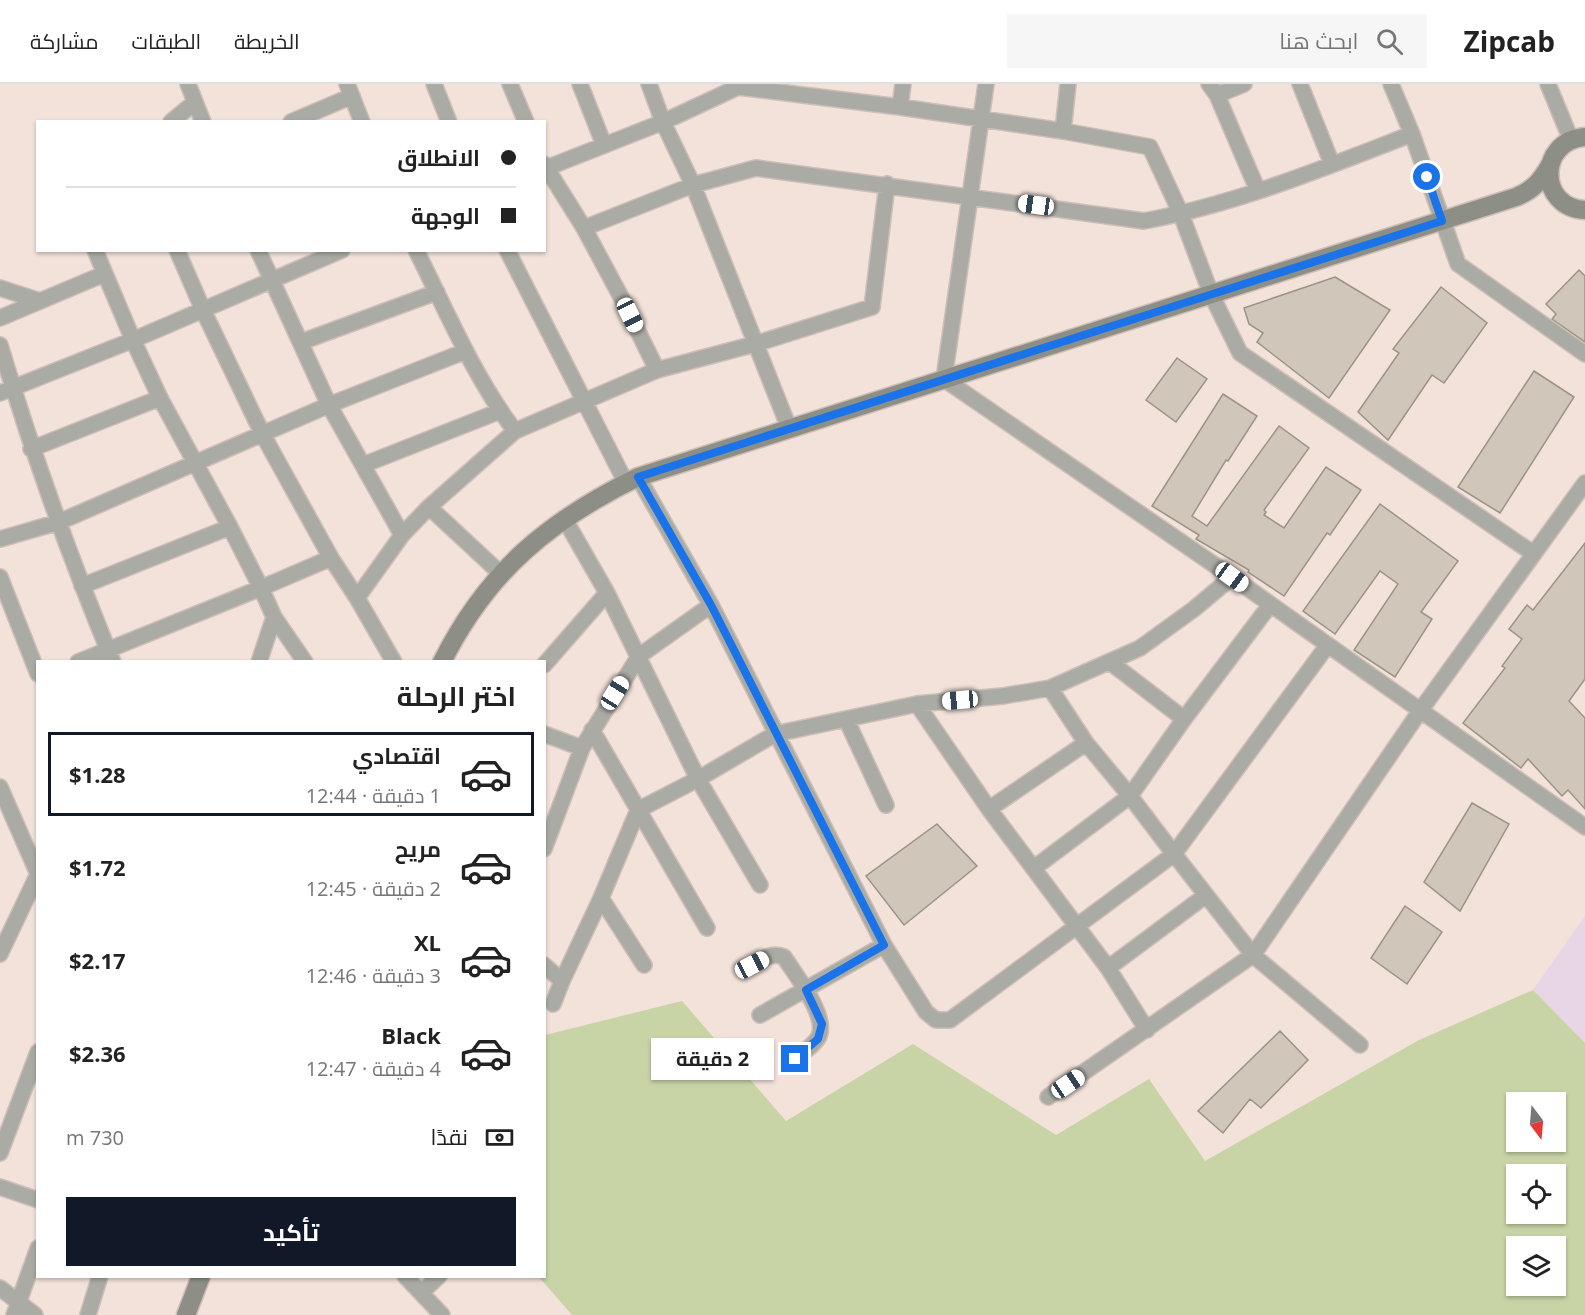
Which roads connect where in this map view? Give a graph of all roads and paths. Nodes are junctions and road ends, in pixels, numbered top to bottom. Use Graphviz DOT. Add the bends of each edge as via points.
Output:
graph roads {
  1 [pos="434,84"];
  2 [pos="510,84"];
  3 [pos="580,84"];
  4 [pos="649,84"];
  5 [pos="903,84"];
  6 [pos="987,84"];
  7 [pos="1068,84"];
  8 [pos="1244,84"];
  9 [pos="1299,84"];
  10 [pos="1391,84"];
  11 [pos="1548,84"];
  12 [pos="192,85"];
  13 [pos="737,85"];
  14 [pos="350,90"];
  15 [pos="1213,90"];
  16 [pos="195,102"];
  17 [pos="900,107"];
  18 [pos="981,119"];
  19 [pos="173,120"];
  20 [pos="202,120"];
  21 [pos="295,120"];
  22 [pos="361,120"];
  23 [pos="448,120"];
  24 [pos="525,120"];
  25 [pos="663,122"];
  26 [pos="1062,131"];
  27 [pos="1412,134"];
  28 [pos="1578,139"];
  29 [pos="604,145"];
  30 [pos="1332,165"];
  31 [pos="1550,165"];
  32 [pos="546,167"];
  33 [pos="546,169"];
  34 [pos="887,184"];
  35 [pos="693,185"];
  36 [pos="1258,191"];
  37 [pos="971,196"];
  38 [pos="1516,197"];
  39 [pos="1562,202"];
  40 [pos="1585,210"];
  41 [pos="1181,214"];
  42 [pos="1442,221"];
  43 [pos="584,228"];
  44 [pos="95,252"];
  45 [pos="178,252"];
  46 [pos="259,252"];
  47 [pos="337,252"];
  48 [pos="417,252"];
  49 [pos="508,252"];
  50 [pos="104,274"];
  51 [pos="271,280"];
  52 [pos="0,288"];
  53 [pos="437,292"];
  54 [pos="1211,294"];
  55 [pos="40,301"];
  56 [pos="203,310"];
  57 [pos="0,318"];
  58 [pos="133,340"];
  59 [pos="301,342"];
  60 [pos="755,344"];
  61 [pos="0,345"];
  62 [pos="466,351"];
  63 [pos="1585,354"];
  64 [pos="657,370"];
  65 [pos="944,379"];
  66 [pos="6,391"];
  67 [pos="160,398"];
  68 [pos="584,400"];
  69 [pos="329,405"];
  70 [pos="500,411"];
  71 [pos="789,428"];
  72 [pos="515,431"];
  73 [pos="263,435"];
  74 [pos="31,449"];
  75 [pos="196,464"];
  76 [pos="363,465"];
  77 [pos="632,480"];
  78 [pos="1585,483"];
  79 [pos="429,507"];
  80 [pos="564,518"];
  81 [pos="59,522"];
  82 [pos="230,527"];
  83 [pos="402,535"];
  84 [pos="0,539"];
  85 [pos="1534,554"];
  86 [pos="331,558"];
  87 [pos="500,573"];
  88 [pos="1232,577"];
  89 [pos="1,582"];
  90 [pos="82,586"];
  91 [pos="261,588"];
  92 [pos="607,593"];
  93 [pos="357,598"];
  94 [pos="711,605"];
  95 [pos="1270,605"];
  96 [pos="274,617"];
  97 [pos="1328,646"];
  98 [pos="110,655"];
  99 [pos="639,656"];
  100 [pos="87,660"];
  101 [pos="260,660"];
  102 [pos="304,660"];
  103 [pos="393,660"];
  104 [pos="443,660"];
  105 [pos="1110,662"];
  106 [pos="546,663"];
  107 [pos="36,669"];
  108 [pos="1050,688"];
  109 [pos="917,704"];
  110 [pos="1420,711"];
  111 [pos="1184,718"];
  112 [pos="846,719"];
  113 [pos="592,730"];
  114 [pos="775,734"];
  115 [pos="546,735"];
  116 [pos="1086,743"];
  117 [pos="582,748"];
  118 [pos="698,779"];
  119 [pos="0,787"];
  120 [pos="1130,796"];
  121 [pos="886,805"];
  122 [pos="989,809"];
  123 [pos="638,810"];
  124 [pos="1585,827"];
  125 [pos="546,844"];
  126 [pos="1174,854"];
  127 [pos="1034,868"];
  128 [pos="36,869"];
  129 [pos="36,878"];
  130 [pos="760,885"];
  131 [pos="1205,896"];
  132 [pos="601,898"];
  133 [pos="1077,926"];
  134 [pos="707,928"];
  135 [pos="884,945"];
  136 [pos="1,949"];
  137 [pos="1253,956"];
  138 [pos="644,965"];
  139 [pos="752,965"];
  140 [pos="546,967"];
  141 [pos="1108,968"];
  142 [pos="562,981"];
  143 [pos="806,990"];
  144 [pos="553,1004"];
  145 [pos="760,1015"];
  146 [pos="1147,1030"];
  147 [pos="1360,1045"];
  148 [pos="36,1057"];
  149 [pos="795,1059"];
  150 [pos="1048,1097"];
  151 [pos="0,1153"];
  152 [pos="0,1187"];
  153 [pos="36,1199"];
  154 [pos="36,1254"];
  155 [pos="99,1278"];
  156 [pos="200,1278"];
  157 [pos="407,1278"];
  158 [pos="437,1278"];
  159 [pos="0,1287"];
  160 [pos="421,1293"];
  161 [pos="16,1309"];
  162 [pos="434,1312"];
  163 [pos="35,1315"];
  164 [pos="88,1315"];
  165 [pos="186,1315"];
  1 -- 23 [label="street"];
  2 -- 24 [label="street"];
  3 -- 29 [label="street"];
  4 -- 25 [label="street"];
  5 -- 17 [label="street"];
  6 -- 18 [label="street"];
  7 -- 26 [label="street"];
  8 -- 15 [label="street"];
  9 -- 30 [label="street"];
  10 -- 27 [label="street"];
  11 -- 28 [label="street"];
  12 -- 16 [label="street"];
  13 -- 17 [label="street"];
  13 -- 25 [label="street"];
  14 -- 21 [label="street"];
  14 -- 22 [label="street"];
  15 -- 36 [label="street"];
  16 -- 19 [label="street"];
  16 -- 20 [label="street"];
  17 -- 18 [label="street"];
  18 -- 26 [label="street"];
  18 -- 37 [label="street"];
  25 -- 29 [label="street"];
  25 -- 35 [label="street"];
  26 -- 41 [label="street" via="1150,147"];
  27 -- 30 [label="street"];
  27 -- 42 [label="street"];
  28 -- 31 [label="street" via="1561,146"];
  29 -- 32 [label="street"];
  30 -- 36 [label="street"];
  31 -- 38 [label="street" via="1539,183"];
  31 -- 39 [label="street" via="1551,186"];
  33 -- 43 [label="street"];
  34 -- 35 [label="street" via="756,168"];
  34 -- 37 [label="street"];
  34 -- 60 [label="street" via="872,307"];
  35 -- 43 [label="street"];
  35 -- 60 [label="street"];
  36 -- 41 [label="street"];
  37 -- 41 [label="street" via="1144,221"];
  37 -- 65 [label="street"];
  38 -- 39 [label="street" via="1544,196"];
  38 -- 42 [label="street"];
  39 -- 40 [label="street"];
  41 -- 54 [label="street"];
  42 -- 54 [label="street"];
  42 -- 63 [label="street" via="1458,264"];
  43 -- 64 [label="street"];
  44 -- 50 [label="street"];
  45 -- 56 [label="street"];
  46 -- 51 [label="street"];
  47 -- 51 [label="street"];
  48 -- 53 [label="street"];
  49 -- 68 [label="street"];
  50 -- 55 [label="street"];
  50 -- 58 [label="street"];
  51 -- 56 [label="street"];
  51 -- 59 [label="street"];
  52 -- 55 [label="street"];
  53 -- 59 [label="street"];
  53 -- 62 [label="street"];
  54 -- 65 [label="street"];
  54 -- 85 [label="street" via="1240,353"];
  55 -- 57 [label="street"];
  56 -- 58 [label="street"];
  56 -- 73 [label="street"];
  58 -- 66 [label="street"];
  58 -- 67 [label="street"];
  59 -- 69 [label="street"];
  60 -- 64 [label="street"];
  60 -- 71 [label="street"];
  61 -- 66 [label="street"];
  62 -- 69 [label="street"];
  62 -- 70 [label="street"];
  64 -- 68 [label="street"];
  65 -- 71 [label="street"];
  65 -- 88 [label="street"];
  66 -- 74 [label="street"];
  67 -- 74 [label="street"];
  67 -- 75 [label="street"];
  68 -- 72 [label="street"];
  68 -- 77 [label="street"];
  69 -- 73 [label="street"];
  69 -- 76 [label="street"];
  70 -- 72 [label="street"];
  70 -- 76 [label="street"];
  71 -- 77 [label="street"];
  72 -- 79 [label="street"];
  73 -- 75 [label="street"];
  73 -- 86 [label="street"];
  74 -- 81 [label="street"];
  75 -- 81 [label="street"];
  75 -- 82 [label="street"];
  76 -- 83 [label="street"];
  77 -- 80 [label="street"];
  77 -- 94 [label="street"];
  78 -- 85 [label="street"];
  79 -- 83 [label="street"];
  79 -- 87 [label="street"];
  80 -- 87 [label="street"];
  80 -- 92 [label="street"];
  81 -- 84 [label="street"];
  81 -- 90 [label="street"];
  82 -- 90 [label="street"];
  82 -- 91 [label="street"];
  83 -- 93 [label="street"];
  85 -- 110 [label="street"];
  86 -- 91 [label="street"];
  86 -- 93 [label="street"];
  87 -- 104 [label="street"];
  88 -- 95 [label="street"];
  88 -- 105 [label="street" via="1140,648"];
  89 -- 107 [label="street"];
  90 -- 98 [label="street"];
  91 -- 96 [label="street"];
  91 -- 98 [label="street"];
  92 -- 99 [label="street"];
  92 -- 106 [label="street"];
  93 -- 103 [label="street"];
  94 -- 99 [label="street"];
  94 -- 114 [label="street"];
  95 -- 97 [label="street"];
  95 -- 111 [label="street"];
  96 -- 101 [label="street"];
  96 -- 102 [label="street"];
  97 -- 110 [label="street"];
  97 -- 126 [label="street"];
  98 -- 100 [label="street"];
  99 -- 113 [label="street"];
  99 -- 118 [label="street"];
  105 -- 108 [label="street"];
  105 -- 111 [label="street"];
  108 -- 109 [label="street"];
  108 -- 116 [label="street"];
  109 -- 112 [label="street"];
  109 -- 122 [label="street"];
  110 -- 124 [label="street"];
  110 -- 137 [label="street"];
  111 -- 120 [label="street"];
  112 -- 114 [label="street"];
  112 -- 121 [label="street"];
  113 -- 117 [label="street"];
  113 -- 123 [label="street"];
  114 -- 118 [label="street"];
  114 -- 135 [label="street"];
  115 -- 117 [label="street"];
  116 -- 120 [label="street"];
  116 -- 122 [label="street"];
  117 -- 125 [label="street"];
  118 -- 123 [label="street"];
  118 -- 130 [label="street"];
  119 -- 128 [label="street"];
  120 -- 126 [label="street"];
  120 -- 127 [label="street"];
  122 -- 127 [label="street"];
  123 -- 132 [label="street"];
  123 -- 134 [label="street"];
  126 -- 131 [label="street"];
  126 -- 133 [label="street"];
  127 -- 133 [label="street"];
  129 -- 136 [label="street"];
  131 -- 137 [label="street"];
  131 -- 141 [label="street"];
  132 -- 138 [label="street"];
  132 -- 142 [label="street"];
  133 -- 135 [label="street" via="950,1020 936,1020 926,1012"];
  133 -- 141 [label="street"];
  135 -- 143 [label="street"];
  137 -- 146 [label="street"];
  137 -- 147 [label="street"];
  139 -- 143 [label="street" via="771,955 784,957"];
  140 -- 142 [label="street"];
  141 -- 146 [label="street"];
  142 -- 144 [label="street"];
  143 -- 145 [label="street"];
  143 -- 149 [label="street" via="822,1024 818,1039"];
  146 -- 150 [label="street"];
  148 -- 151 [label="street"];
  152 -- 153 [label="street"];
  154 -- 161 [label="street"];
  155 -- 164 [label="street"];
  156 -- 165 [label="street"];
  157 -- 160 [label="street"];
  158 -- 160 [label="street"];
  159 -- 161 [label="street"];
  160 -- 162 [label="street"];
  161 -- 163 [label="street"];
}
